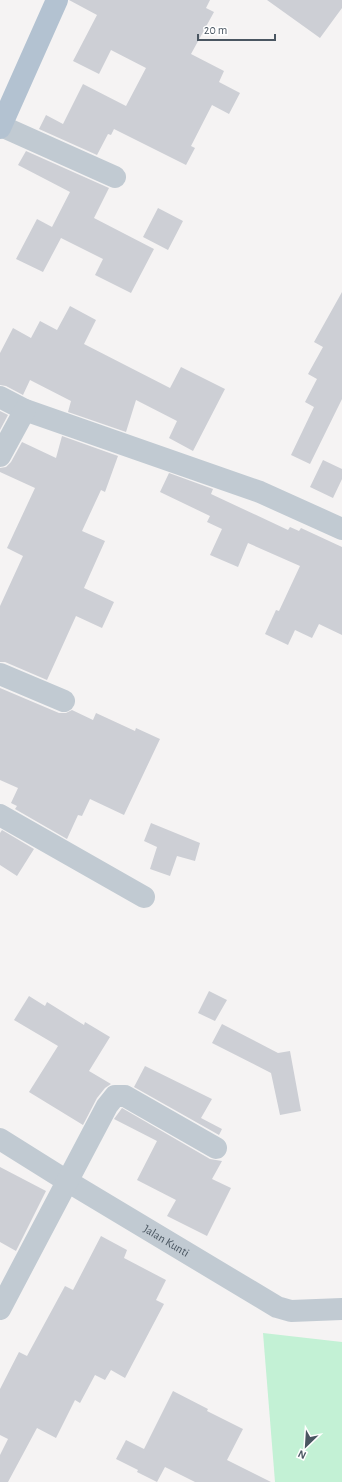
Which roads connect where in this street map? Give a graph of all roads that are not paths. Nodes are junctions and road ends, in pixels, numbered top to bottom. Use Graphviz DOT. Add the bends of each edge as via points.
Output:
graph roads {
  1 [pos="57,0"];
  2 [pos="0,127"];
  3 [pos="115,177"];
  4 [pos="0,397"];
  5 [pos="25,410"];
  6 [pos="0,456"];
  7 [pos="342,529"];
  8 [pos="0,674"];
  9 [pos="64,701"];
  10 [pos="0,815"];
  11 [pos="144,897"];
  12 [pos="0,1139"];
  13 [pos="216,1148"];
  14 [pos="67,1181"];
  15 [pos="0,1309"];
  16 [pos="342,1309"];
  1 -- 2 [label="main road"];
  2 -- 3 [label="street"];
  4 -- 5 [label="street"];
  5 -- 6 [label="street"];
  5 -- 7 [label="street" via="260,492"];
  8 -- 9 [label="street"];
  10 -- 11 [label="street"];
  12 -- 14 [label="street, Jalan Kunti"];
  13 -- 14 [label="street" via="119,1095 106,1106"];
  14 -- 15 [label="street"];
  14 -- 16 [label="street, Jalan Kunti" via="278,1306 291,1311 306,1312"];
}
